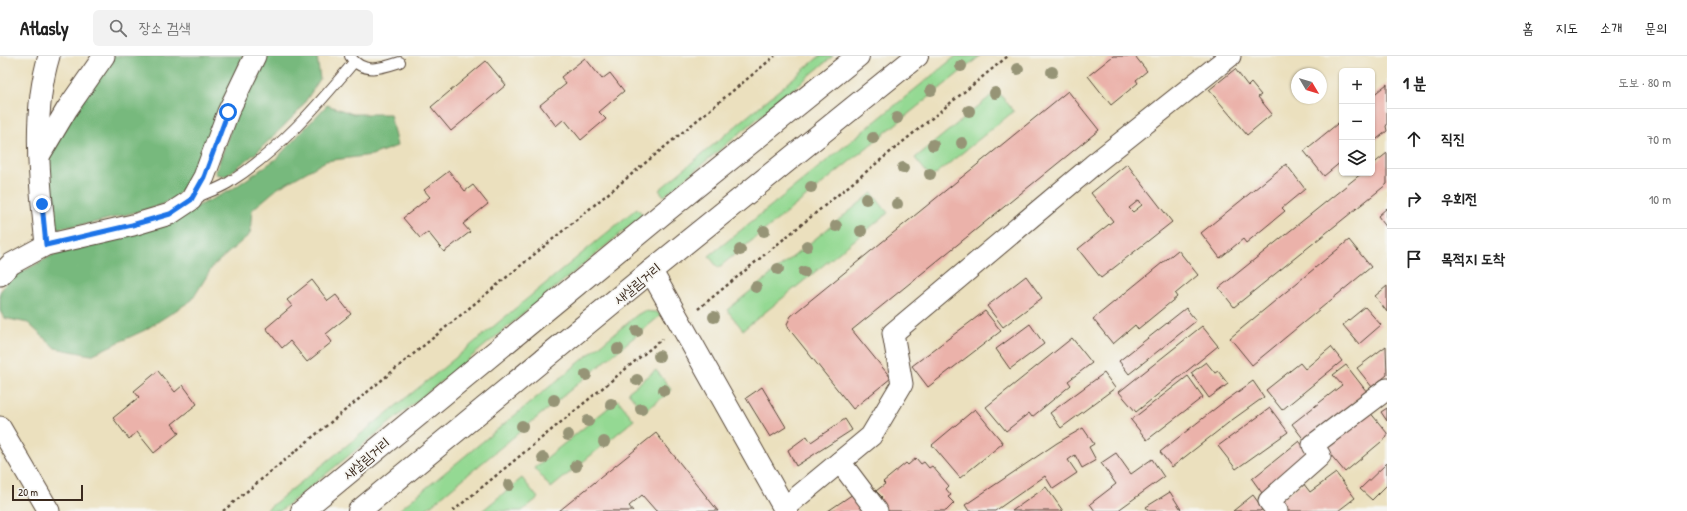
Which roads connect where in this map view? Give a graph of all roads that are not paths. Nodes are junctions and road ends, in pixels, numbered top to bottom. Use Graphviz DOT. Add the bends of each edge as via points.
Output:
graph roads {
  1 [pos="49,56"];
  2 [pos="104,56"];
  3 [pos="255,56"];
  4 [pos="858,56"];
  5 [pos="917,56"];
  6 [pos="1230,56"];
  7 [pos="352,59"];
  8 [pos="400,62"];
  9 [pos="38,158"];
  10 [pos="191,200"];
  11 [pos="46,245"];
  12 [pos="651,271"];
  13 [pos="0,275"];
  14 [pos="1387,389"];
  15 [pos="0,427"];
  16 [pos="840,462"];
  17 [pos="785,509"];
  18 [pos="49,511"];
  19 [pos="302,511"];
  20 [pos="359,511"];
  21 [pos="877,511"];
  22 [pos="1277,511"];
  1 -- 9 [label="street" via="41,99"];
  2 -- 9 [label="street" via="67,109"];
  3 -- 10 [label="street" via="228,112 204,177"];
  4 -- 19 [label="main road, 새살림거리" via="653,221"];
  5 -- 12 [label="main road, 새살림거리"];
  6 -- 16 [label="street" via="1093,165 893,333 902,384 871,436"];
  7 -- 8 [label="lane" via="364,68 378,70"];
  7 -- 10 [label="lane" via="326,94 269,154 228,183"];
  9 -- 11 [label="street"];
  10 -- 11 [label="street" via="170,214"];
  11 -- 13 [label="street" via="11,264"];
  12 -- 17 [label="main road"];
  12 -- 20 [label="main road, 새살림거리"];
  14 -- 22 [label="street" via="1313,445 1320,456 1270,501"];
  15 -- 18 [label="street"];
  16 -- 17 [label="street"];
  16 -- 21 [label="street"];
}
